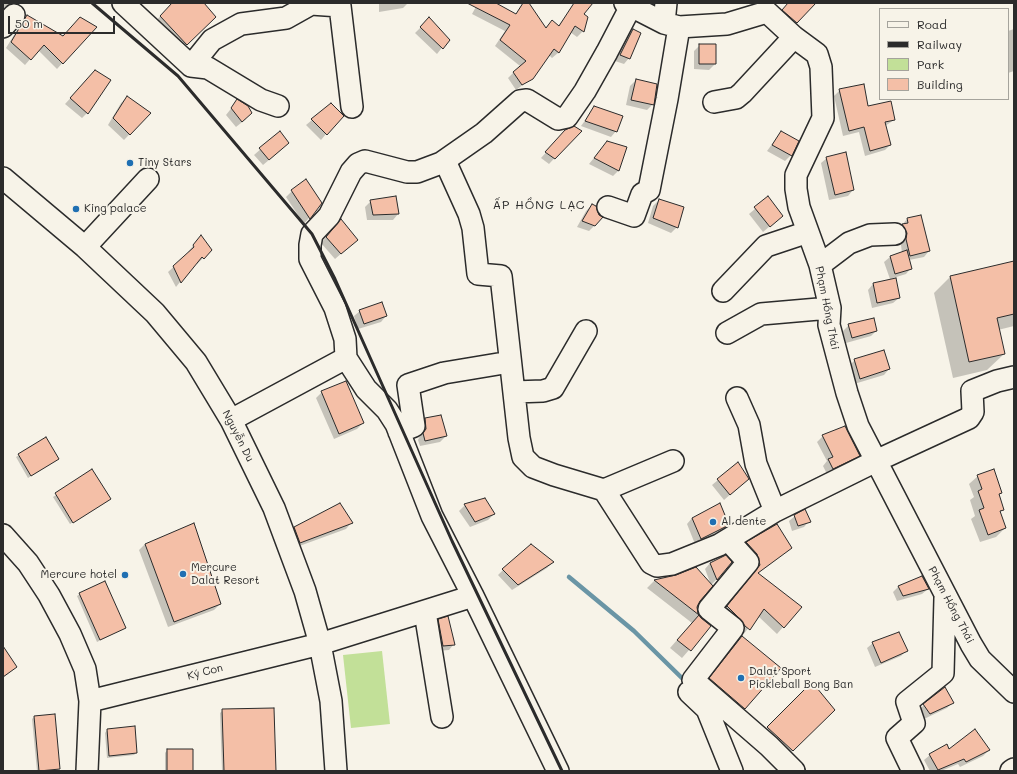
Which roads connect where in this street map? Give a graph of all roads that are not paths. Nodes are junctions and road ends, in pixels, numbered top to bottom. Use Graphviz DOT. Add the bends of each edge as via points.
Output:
graph roads {
  1 [pos="123,3"];
  2 [pos="311,3"];
  3 [pos="628,5"];
  4 [pos="770,7"];
  5 [pos="670,17"];
  6 [pos="794,37"];
  7 [pos="191,66"];
  8 [pos="714,102"];
  9 [pos="278,106"];
  10 [pos="352,107"];
  11 [pos="445,161"];
  12 [pos="3,178"];
  13 [pos="148,179"];
  14 [pos="608,207"];
  15 [pos="808,232"];
  16 [pos="896,234"];
  17 [pos="85,247"];
  18 [pos="820,265"];
  19 [pos="723,291"];
  20 [pos="830,308"];
  21 [pos="586,331"];
  22 [pos="727,333"];
  23 [pos="346,358"];
  24 [pos="510,362"];
  25 [pos="1014,377"];
  26 [pos="514,392"];
  27 [pos="737,398"];
  28 [pos="231,420"];
  29 [pos="399,432"];
  30 [pos="878,460"];
  31 [pos="673,461"];
  32 [pos="604,490"];
  33 [pos="775,511"];
  34 [pos="3,535"];
  35 [pos="728,540"];
  36 [pos="473,596"];
  37 [pos="945,596"];
  38 [pos="425,612"];
  39 [pos="320,644"];
  40 [pos="691,683"];
  41 [pos="1014,692"];
  42 [pos="90,701"];
  43 [pos="442,717"];
  44 [pos="1014,769"];
  45 [pos="87,771"];
  46 [pos="336,771"];
  47 [pos="558,771"];
  48 [pos="732,771"];
  49 [pos="794,771"];
  50 [pos="913,771"];
  51 [pos="1011,771"];
  1 -- 7 [label="street"];
  2 -- 7 [label="street" via="286,18 241,24 212,40"];
  2 -- 10 [label="street" via="340,6"];
  3 -- 5 [label="street"];
  3 -- 11 [label="street" via="608,52 566,117 558,120 527,100 520,101 484,133"];
  4 -- 5 [label="street, Phạm Hồng Thái" via="727,24"];
  4 -- 6 [label="street, Phạm Hồng Thái"];
  5 -- 14 [label="street" via="667,100 649,190 642,194 634,216"];
  6 -- 8 [label="street" via="736,98"];
  6 -- 15 [label="street, Phạm Hồng Thái" via="816,54 822,78 822,118 796,175 799,207"];
  7 -- 9 [label="street" via="208,68 261,100"];
  11 -- 23 [label="street" via="417,172 365,161 358,164 351,172 329,216 312,234 310,259 335,308 345,339"];
  11 -- 24 [label="street" via="471,221 478,274 501,276"];
  12 -- 17 [label="street, Nguyễn Du"];
  13 -- 17 [label="street"];
  15 -- 18 [label="street, Phạm Hồng Thái"];
  15 -- 19 [label="street" via="766,246"];
  16 -- 18 [label="street" via="870,236 849,243"];
  17 -- 28 [label="street, Nguyễn Du" via="155,313 191,356"];
  18 -- 20 [label="street, Phạm Hồng Thái"];
  20 -- 22 [label="street" via="761,314"];
  20 -- 30 [label="street, Phạm Hồng Thái" via="829,325 847,393 858,426"];
  21 -- 26 [label="street" via="553,388 543,392"];
  23 -- 28 [label="street"];
  23 -- 29 [label="street" via="366,389 387,410"];
  24 -- 26 [label="street"];
  24 -- 29 [label="street" via="444,373 408,385 414,426"];
  25 -- 30 [label="street" via="972,391 973,412 969,418"];
  26 -- 32 [label="street" via="523,457 533,467 554,476"];
  27 -- 33 [label="street" via="749,425 756,464"];
  28 -- 39 [label="street, Nguyễn Du" via="274,508 305,590"];
  29 -- 36 [label="street" via="432,516"];
  30 -- 33 [label="street"];
  30 -- 37 [label="street, Phạm Hồng Thái"];
  31 -- 32 [label="street"];
  32 -- 35 [label="street" via="651,563 657,566 672,564"];
  33 -- 35 [label="street"];
  34 -- 42 [label="street" via="28,563 70,634 85,669"];
  35 -- 40 [label="street" via="748,562 709,609 733,628"];
  36 -- 38 [label="street, Ký Con"];
  36 -- 47 [label="street"];
  37 -- 41 [label="street, Phạm Hồng Thái" via="980,659"];
  37 -- 50 [label="street" via="943,673 907,702 914,723 897,738"];
  38 -- 39 [label="street, Ký Con"];
  38 -- 43 [label="street"];
  39 -- 42 [label="street, Ký Con"];
  39 -- 46 [label="street, Nguyễn Du" via="331,701"];
  40 -- 48 [label="street" via="707,709"];
  40 -- 49 [label="street" via="769,746"];
  42 -- 45 [label="street"];
  44 -- 51 [label="street"];
}
